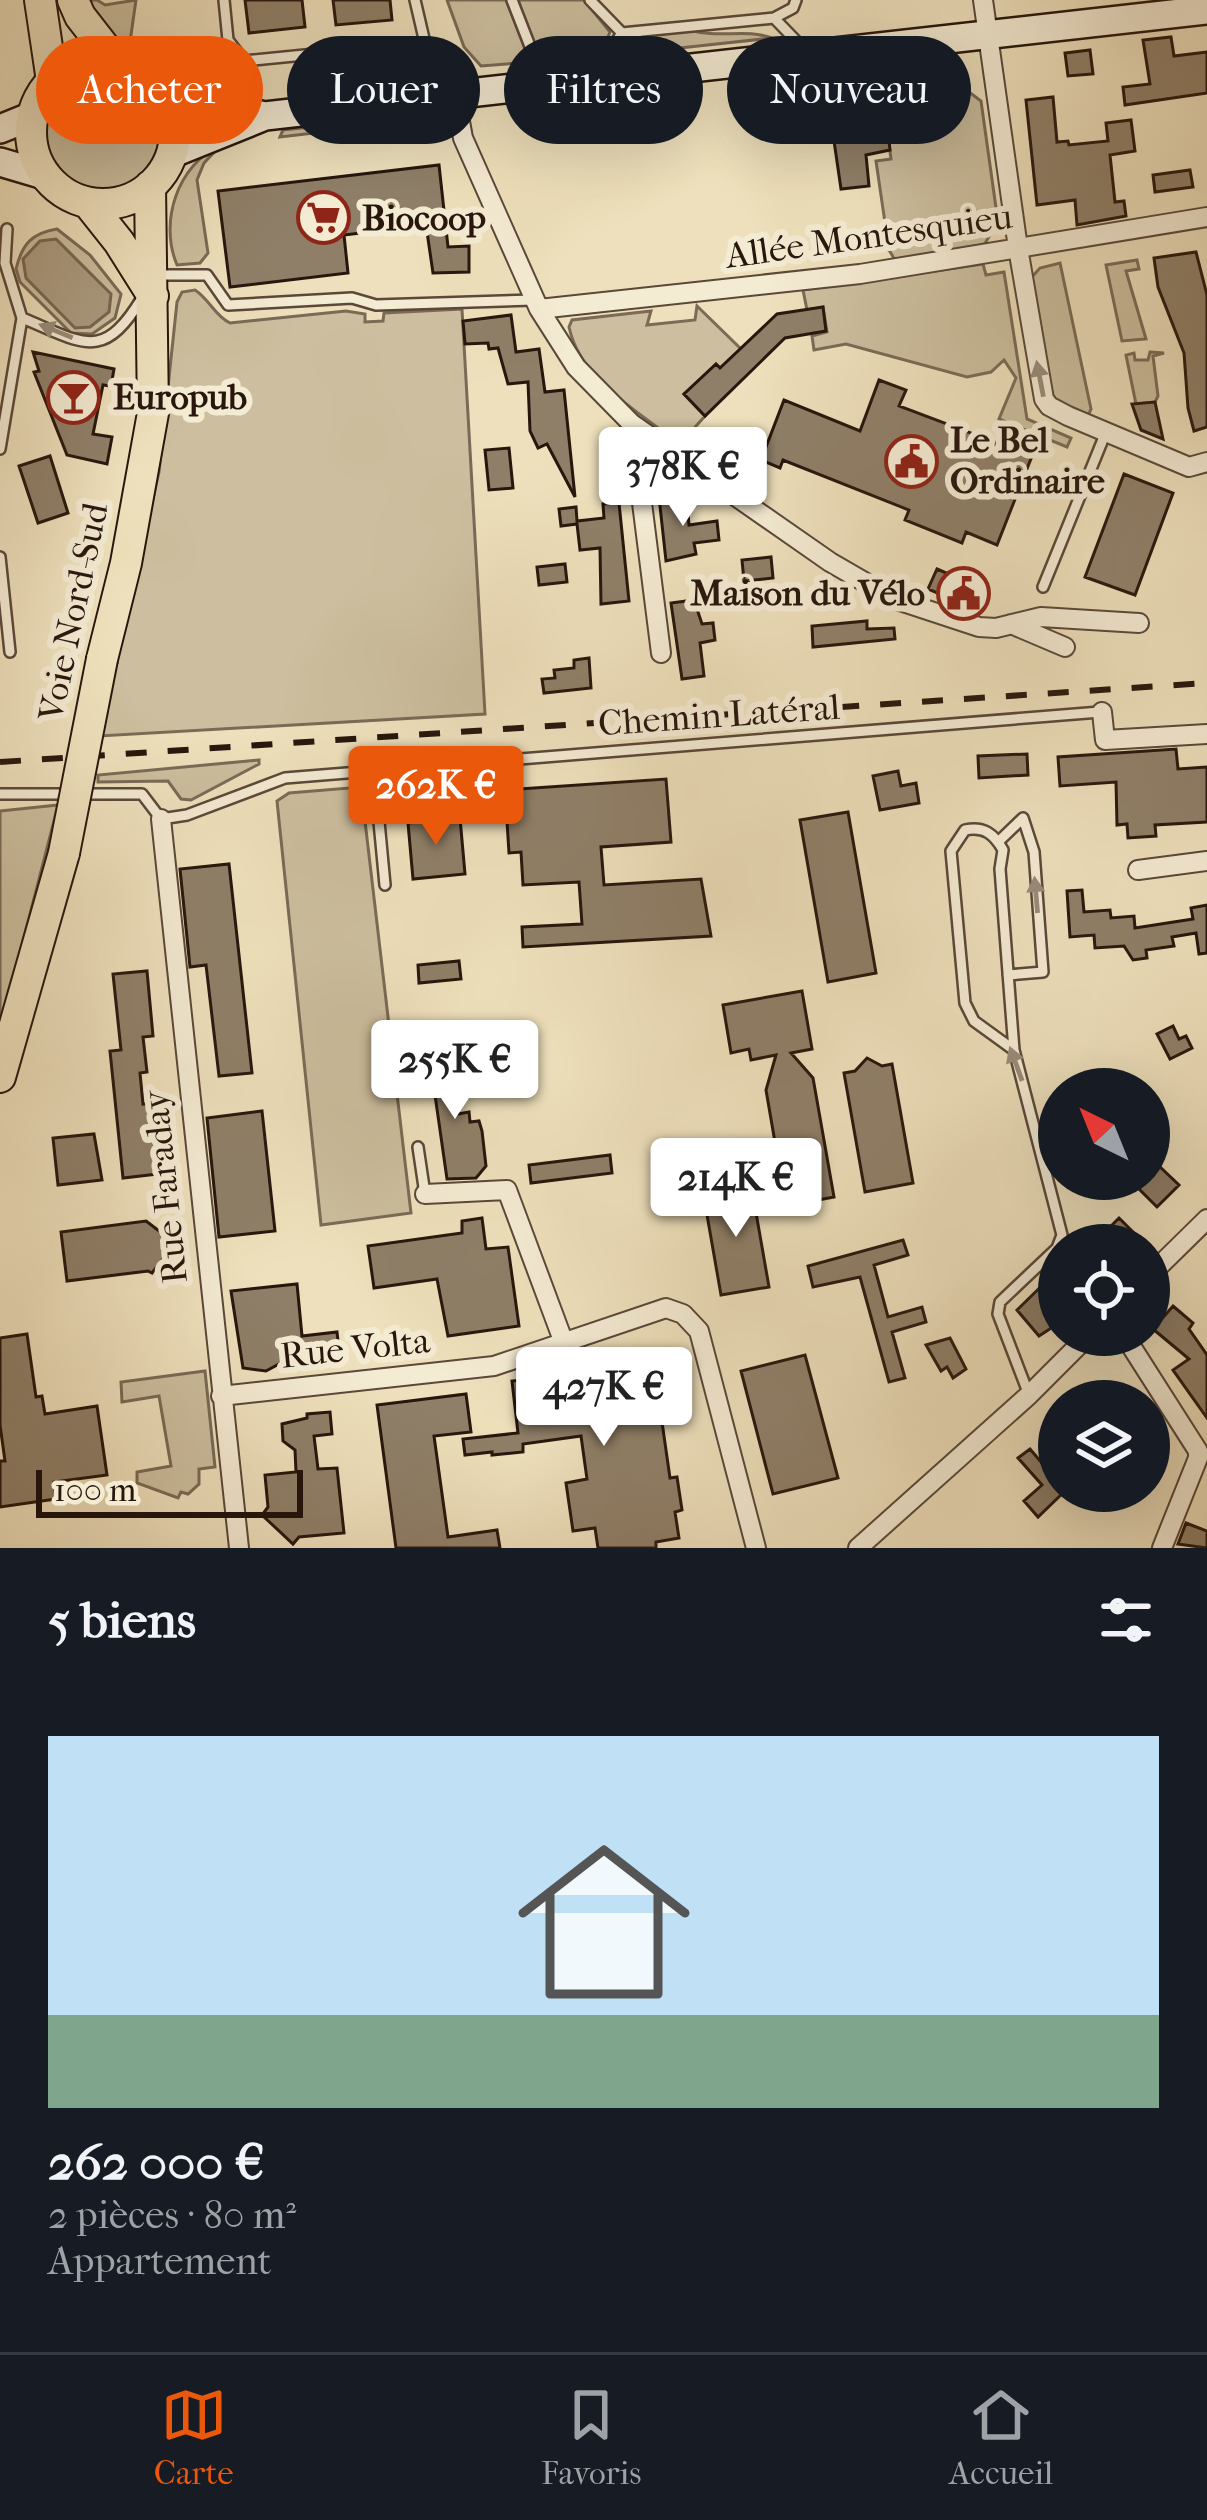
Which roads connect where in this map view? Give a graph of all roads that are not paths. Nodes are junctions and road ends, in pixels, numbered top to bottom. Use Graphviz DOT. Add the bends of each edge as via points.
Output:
graph roads {
  1 [pos="40,0"];
  2 [pos="74,0"];
  3 [pos="224,0"];
  4 [pos="415,0"];
  5 [pos="512,0"];
  6 [pos="590,0"];
  7 [pos="796,0"];
  8 [pos="983,0"];
  9 [pos="1207,10"];
  10 [pos="774,18"];
  11 [pos="622,33"];
  12 [pos="45,36"];
  13 [pos="96,36"];
  14 [pos="526,36"];
  15 [pos="620,36"];
  16 [pos="629,36"];
  17 [pos="791,36"];
  18 [pos="987,36"];
  19 [pos="971,38"];
  20 [pos="36,105"];
  21 [pos="287,113"];
  22 [pos="32,116"];
  23 [pos="265,116"];
  24 [pos="0,129"];
  25 [pos="172,144"];
  26 [pos="466,144"];
  27 [pos="171,154"];
  28 [pos="0,162"];
  29 [pos="44,175"];
  30 [pos="150,186"];
  31 [pos="88,203"];
  32 [pos="1207,217"];
  33 [pos="7,229"];
  34 [pos="1018,248"];
  35 [pos="152,287"];
  36 [pos="537,304"];
  37 [pos="22,318"];
  38 [pos="632,424"];
  39 [pos="1106,432"];
  40 [pos="0,449"];
  41 [pos="1206,466"];
  42 [pos="0,556"];
  43 [pos="1043,587"];
  44 [pos="1138,623"];
  45 [pos="1011,624"];
  46 [pos="1065,647"];
  47 [pos="10,652"];
  48 [pos="661,653"];
  49 [pos="1102,712"];
  50 [pos="1207,734"];
  51 [pos="374,769"];
  52 [pos="0,794"];
  53 [pos="161,819"];
  54 [pos="998,842"];
  55 [pos="1207,861"];
  56 [pos="1138,870"];
  57 [pos="385,885"];
  58 [pos="1008,975"];
  59 [pos="1014,1050"];
  60 [pos="0,1077"];
  61 [pos="418,1147"];
  62 [pos="424,1194"];
  63 [pos="1207,1219"];
  64 [pos="1170,1255"];
  65 [pos="564,1343"];
  66 [pos="1068,1356"];
  67 [pos="1137,1356"];
  68 [pos="1029,1395"];
  69 [pos="221,1396"];
  70 [pos="239,1548"];
  71 [pos="756,1548"];
  72 [pos="858,1548"];
  73 [pos="1162,1548"];
  1 -- 12 [label="main road"];
  2 -- 13 [label="main road"];
  3 -- 4 [label="lane" via="228,40 244,61 425,43"];
  5 -- 14 [label="lane"];
  6 -- 11 [label="lane"];
  7 -- 10 [label="lane"];
  8 -- 18 [label="street"];
  9 -- 18 [label="main road"];
  10 -- 11 [label="lane"];
  10 -- 17 [label="lane"];
  11 -- 15 [label="lane"];
  11 -- 16 [label="lane"];
  18 -- 19 [label="main road"];
  18 -- 34 [label="street"];
  20 -- 22 [label="main road"];
  21 -- 23 [label="main road"];
  22 -- 24 [label="main road"];
  22 -- 29 [label="main road"];
  23 -- 27 [label="main road"];
  25 -- 27 [label="main road"];
  26 -- 36 [label="street"];
  27 -- 30 [label="main road"];
  28 -- 29 [label="main road"];
  29 -- 31 [label="main road"];
  30 -- 31 [label="main road" via="132,198"];
  30 -- 35 [label="main road, Voie Nord-Sud"];
  31 -- 35 [label="main road"];
  32 -- 34 [label="street, Allée Montesquieu"];
  33 -- 37 [label="lane" via="5,263"];
  34 -- 36 [label="street, Allée Montesquieu" via="860,274"];
  39 -- 34 [label="street, one-way" via="1043,399"];
  35 -- 36 [label="lane" via="206,275 228,305 352,298 376,305"];
  35 -- 37 [label="lane, one-way" via="106,341 78,340"];
  35 -- 60 [label="main road, Voie Nord-Sud, bridge" via="153,413 126,562 64,853"];
  36 -- 38 [label="street" via="576,367"];
  37 -- 40 [label="lane"];
  38 -- 45 [label="street" via="875,591 963,625"];
  38 -- 48 [label="street"];
  39 -- 41 [label="street" via="1189,467"];
  39 -- 43 [label="lane"];
  42 -- 47 [label="lane"];
  44 -- 45 [label="street" via="1041,617"];
  45 -- 46 [label="street"];
  49 -- 50 [label="street" via="1105,740"];
  49 -- 51 [label="lane, Chemin Latéral"];
  51 -- 53 [label="lane, Chemin Latéral" via="285,778"];
  51 -- 57 [label="lane"];
  52 -- 53 [label="lane" via="142,794"];
  53 -- 69 [label="street, Rue Faraday"];
  54 -- 58 [label="lane"];
  58 -- 54 [label="lane, one-way" via="1043,972 1034,852 1023,818"];
  54 -- 59 [label="lane" via="987,830 965,830 951,851 968,1014"];
  55 -- 56 [label="street"];
  58 -- 59 [label="lane"];
  68 -- 59 [label="lane, one-way" via="1000,1302 1062,1234"];
  61 -- 62 [label="lane"];
  62 -- 65 [label="street" via="507,1190"];
  63 -- 64 [label="street"];
  65 -- 69 [label="street, Rue Volta" via="494,1366"];
  65 -- 71 [label="street, Rue Volta" via="666,1308 692,1321"];
  66 -- 68 [label="street"];
  67 -- 73 [label="street" via="1198,1451"];
  68 -- 72 [label="street"];
  69 -- 70 [label="street, Rue Faraday"];
}
